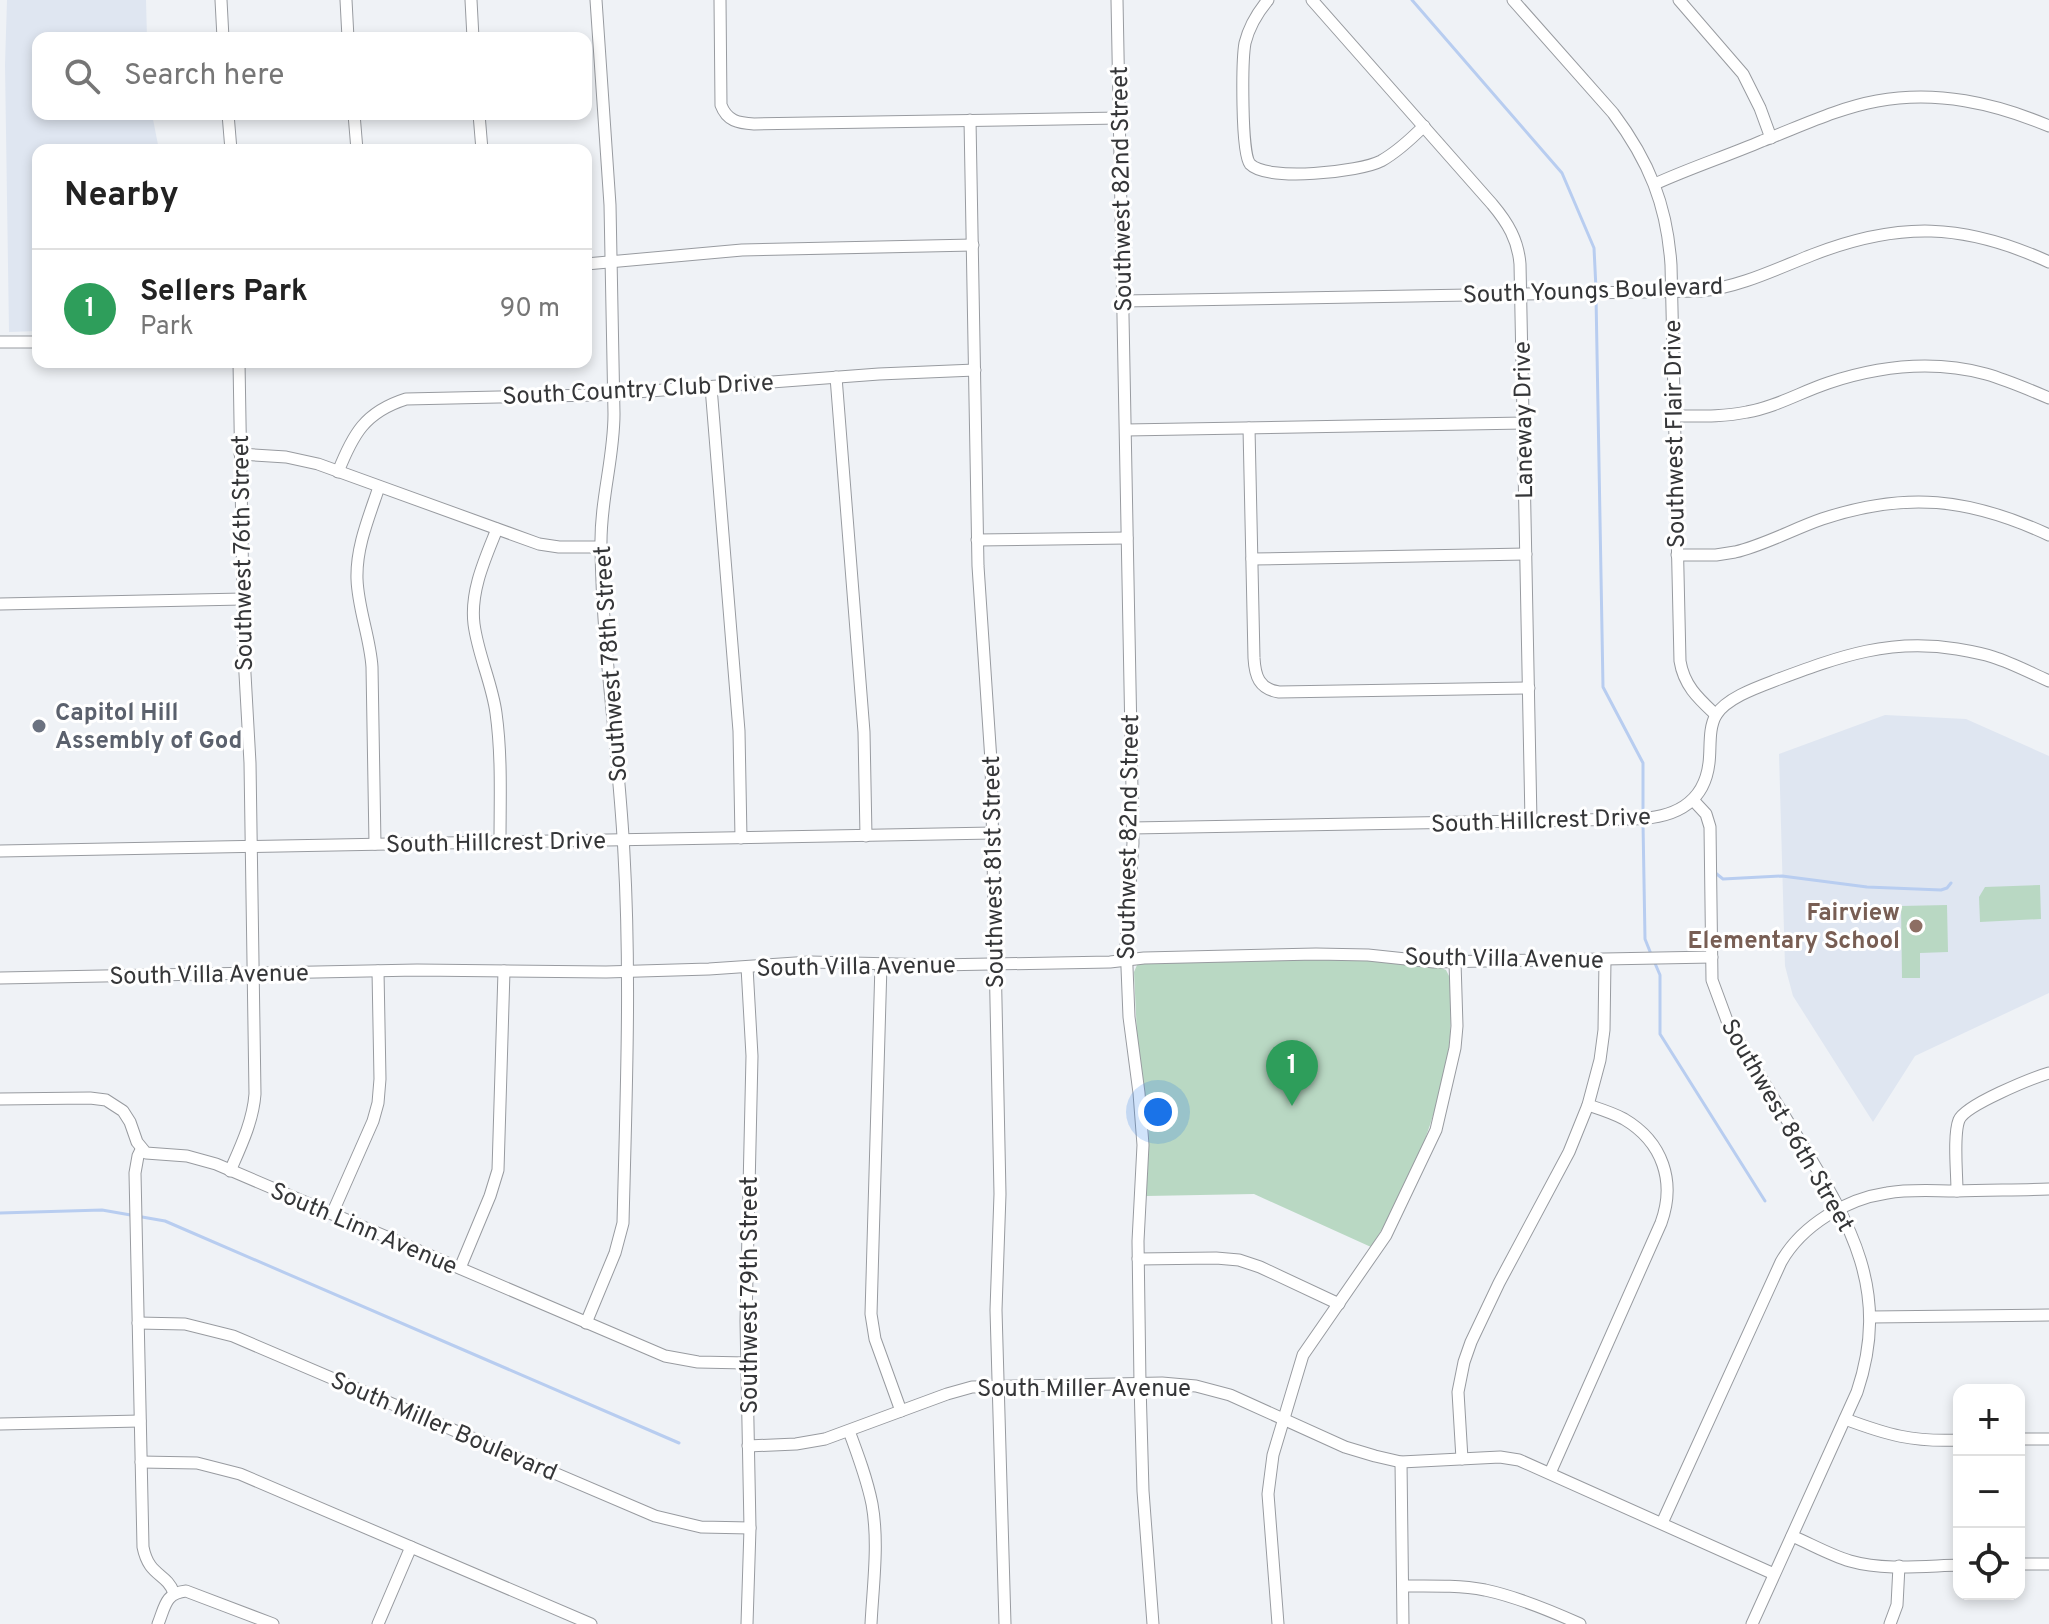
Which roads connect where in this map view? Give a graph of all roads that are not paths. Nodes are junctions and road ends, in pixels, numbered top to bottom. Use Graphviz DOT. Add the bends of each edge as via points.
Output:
graph roads {
  1 [pos="221,0"];
  2 [pos="346,0"];
  3 [pos="471,0"];
  4 [pos="596,0"];
  5 [pos="720,0"];
  6 [pos="1117,0"];
  7 [pos="1268,0"];
  8 [pos="1312,0"];
  9 [pos="1513,0"];
  10 [pos="1679,0"];
  11 [pos="223,32"];
  12 [pos="348,32"];
  13 [pos="473,32"];
  14 [pos="1120,118"];
  15 [pos="228,120"];
  16 [pos="354,120"];
  17 [pos="480,120"];
  18 [pos="970,120"];
  19 [pos="1424,126"];
  20 [pos="2049,126"];
  21 [pos="1771,138"];
  22 [pos="230,144"];
  23 [pos="356,144"];
  24 [pos="482,144"];
  25 [pos="1655,184"];
  26 [pos="973,245"];
  27 [pos="611,261"];
  28 [pos="2049,262"];
  29 [pos="592,263"];
  30 [pos="1671,291"];
  31 [pos="1520,294"];
  32 [pos="1123,301"];
  33 [pos="0,342"];
  34 [pos="32,342"];
  35 [pos="239,368"];
  36 [pos="975,370"];
  37 [pos="836,377"];
  38 [pos="711,387"];
  39 [pos="613,394"];
  40 [pos="2049,398"];
  41 [pos="1674,416"];
  42 [pos="1524,423"];
  43 [pos="1249,428"];
  44 [pos="1126,430"];
  45 [pos="240,454"];
  46 [pos="338,472"];
  47 [pos="379,487"];
  48 [pos="497,529"];
  49 [pos="2049,535"];
  50 [pos="1127,538"];
  51 [pos="977,540"];
  52 [pos="601,547"];
  53 [pos="1526,554"];
  54 [pos="1677,555"];
  55 [pos="1252,559"];
  56 [pos="243,599"];
  57 [pos="0,604"];
  58 [pos="2049,681"];
  59 [pos="1529,688"];
  60 [pos="1716,715"];
  61 [pos="1693,800"];
  62 [pos="1531,821"];
  63 [pos="1132,828"];
  64 [pos="993,833"];
  65 [pos="866,836"];
  66 [pos="741,838"];
  67 [pos="624,840"];
  68 [pos="500,842"];
  69 [pos="375,844"];
  70 [pos="251,847"];
  71 [pos="0,851"];
  72 [pos="1712,957"];
  73 [pos="1126,960"];
  74 [pos="1605,960"];
  75 [pos="1455,962"];
  76 [pos="881,964"];
  77 [pos="995,964"];
  78 [pos="747,967"];
  79 [pos="378,971"];
  80 [pos="504,971"];
  81 [pos="627,971"];
  82 [pos="253,973"];
  83 [pos="0,978"];
  84 [pos="2049,1073"];
  85 [pos="0,1099"];
  86 [pos="1588,1105"];
  87 [pos="141,1150"];
  88 [pos="230,1171"];
  89 [pos="2049,1189"];
  90 [pos="1957,1191"];
  91 [pos="1839,1210"];
  92 [pos="332,1214"];
  93 [pos="1138,1259"];
  94 [pos="460,1268"];
  95 [pos="1339,1304"];
  96 [pos="2049,1315"];
  97 [pos="1871,1317"];
  98 [pos="138,1323"];
  99 [pos="586,1323"];
  100 [pos="746,1363"];
  101 [pos="1140,1384"];
  102 [pos="999,1386"];
  103 [pos="901,1411"];
  104 [pos="1284,1419"];
  105 [pos="1845,1419"];
  106 [pos="140,1421"];
  107 [pos="0,1424"];
  108 [pos="849,1431"];
  109 [pos="2025,1439"];
  110 [pos="2049,1439"];
  111 [pos="1953,1440"];
  112 [pos="748,1446"];
  113 [pos="1462,1459"];
  114 [pos="141,1462"];
  115 [pos="1401,1462"];
  116 [pos="1550,1473"];
  117 [pos="1662,1523"];
  118 [pos="750,1528"];
  119 [pos="1792,1536"];
  120 [pos="411,1547"];
  121 [pos="2025,1564"];
  122 [pos="2049,1564"];
  123 [pos="1953,1565"];
  124 [pos="1899,1566"];
  125 [pos="1774,1574"];
  126 [pos="1403,1586"];
  127 [pos="174,1593"];
  128 [pos="1574,1623"];
  129 [pos="158,1624"];
  130 [pos="273,1624"];
  131 [pos="378,1624"];
  132 [pos="591,1624"];
  133 [pos="747,1624"];
  134 [pos="871,1624"];
  135 [pos="1005,1624"];
  136 [pos="1153,1624"];
  137 [pos="1278,1624"];
  138 [pos="1403,1624"];
  139 [pos="1752,1624"];
  140 [pos="1890,1624"];
  1 -- 11 [label="street"];
  2 -- 12 [label="street"];
  3 -- 13 [label="street"];
  4 -- 27 [label="street, Southwest 78th Street"];
  5 -- 18 [label="street" via="721,105 736,122"];
  6 -- 14 [label="street, Southwest 82nd Street"];
  7 -- 19 [label="street" via="1250,29 1244,54 1249,163 1274,173 1361,168 1380,161"];
  8 -- 19 [label="street, Laneway Drive"];
  9 -- 25 [label="street, Southwest Flair Drive" via="1613,113"];
  10 -- 21 [label="street" via="1743,74"];
  14 -- 18 [label="street"];
  14 -- 32 [label="street, Southwest 82nd Street"];
  15 -- 22 [label="street"];
  16 -- 23 [label="street"];
  17 -- 24 [label="street"];
  18 -- 26 [label="street, Southwest 81st Street"];
  19 -- 31 [label="street, Laneway Drive" via="1507,223 1519,255"];
  20 -- 21 [label="street" via="1994,105 1926,96 1857,106"];
  21 -- 25 [label="street"];
  25 -- 30 [label="street, Southwest Flair Drive" via="1668,230"];
  26 -- 27 [label="street" via="742,250"];
  26 -- 36 [label="street, Southwest 81st Street"];
  27 -- 29 [label="street"];
  27 -- 39 [label="street, Southwest 78th Street"];
  28 -- 30 [label="street, South Youngs Boulevard" via="1975,236 1901,232 1845,243 1727,287"];
  30 -- 31 [label="street, South Youngs Boulevard"];
  30 -- 41 [label="street, Southwest Flair Drive"];
  31 -- 32 [label="street, South Youngs Boulevard"];
  31 -- 42 [label="street, Laneway Drive"];
  32 -- 44 [label="street, Southwest 82nd Street"];
  33 -- 34 [label="street"];
  35 -- 45 [label="street, Southwest 76th Street"];
  36 -- 37 [label="street, South Country Club Drive"];
  36 -- 51 [label="street, Southwest 81st Street"];
  37 -- 38 [label="street, South Country Club Drive"];
  37 -- 65 [label="street" via="864,732"];
  38 -- 39 [label="street, South Country Club Drive"];
  38 -- 66 [label="street" via="738,719"];
  39 -- 46 [label="street, South Country Club Drive" via="406,399 363,423"];
  39 -- 52 [label="street, Southwest 78th Street"];
  40 -- 41 [label="street" via="1986,374 1917,366 1841,378 1746,413"];
  41 -- 54 [label="street, Southwest Flair Drive"];
  42 -- 43 [label="street"];
  42 -- 53 [label="street, Laneway Drive"];
  43 -- 44 [label="street"];
  43 -- 55 [label="street"];
  44 -- 50 [label="street, Southwest 82nd Street"];
  45 -- 46 [label="street" via="298,459"];
  45 -- 56 [label="street, Southwest 76th Street"];
  46 -- 47 [label="street"];
  47 -- 48 [label="street"];
  47 -- 69 [label="street" via="360,545 357,578 372,667"];
  48 -- 52 [label="street" via="550,546"];
  48 -- 68 [label="street" via="478,580 473,614 498,724"];
  49 -- 54 [label="street" via="1992,512 1909,501 1854,509 1735,552"];
  50 -- 51 [label="street"];
  50 -- 63 [label="street, Southwest 82nd Street"];
  51 -- 64 [label="street, Southwest 81st Street"];
  52 -- 67 [label="street, Southwest 78th Street"];
  53 -- 55 [label="street"];
  53 -- 59 [label="street, Laneway Drive"];
  54 -- 60 [label="street, Southwest Flair Drive" via="1681,672"];
  55 -- 59 [label="street" via="1254,667 1265,687 1298,692"];
  56 -- 57 [label="street"];
  56 -- 70 [label="street, Southwest 76th Street"];
  58 -- 60 [label="street" via="1987,655 1889,646 1834,659 1755,689"];
  59 -- 62 [label="street, Laneway Drive"];
  60 -- 61 [label="street" via="1708,769"];
  61 -- 62 [label="street, South Hillcrest Drive" via="1659,817"];
  61 -- 72 [label="street, Southwest 86th Street" via="1710,827"];
  62 -- 63 [label="street, South Hillcrest Drive"];
  63 -- 73 [label="street, Southwest 82nd Street"];
  64 -- 65 [label="street, South Hillcrest Drive"];
  64 -- 77 [label="street, Southwest 81st Street"];
  65 -- 66 [label="street, South Hillcrest Drive"];
  66 -- 67 [label="street, South Hillcrest Drive"];
  67 -- 68 [label="street, South Hillcrest Drive"];
  67 -- 81 [label="street, Southwest 78th Street"];
  68 -- 69 [label="street, South Hillcrest Drive"];
  69 -- 70 [label="street, South Hillcrest Drive"];
  70 -- 71 [label="street, South Hillcrest Drive"];
  70 -- 82 [label="street, Southwest 76th Street"];
  72 -- 74 [label="street, South Villa Avenue"];
  72 -- 91 [label="street, Southwest 86th Street" via="1712,980 1729,1026"];
  73 -- 75 [label="street, South Villa Avenue" via="1333,954"];
  73 -- 77 [label="street, South Villa Avenue"];
  73 -- 93 [label="street, Southwest 82nd Street" via="1143,1145"];
  74 -- 75 [label="street, South Villa Avenue"];
  74 -- 86 [label="street" via="1604,1030"];
  75 -- 95 [label="street" via="1455,1048 1436,1130 1386,1235"];
  76 -- 77 [label="street, South Villa Avenue"];
  76 -- 78 [label="street, South Villa Avenue"];
  76 -- 103 [label="street" via="871,1314"];
  77 -- 102 [label="street, Southwest 81st Street"];
  78 -- 81 [label="street, South Villa Avenue"];
  78 -- 100 [label="street, Southwest 79th Street" via="752,1056"];
  79 -- 80 [label="street, South Villa Avenue"];
  79 -- 82 [label="street, South Villa Avenue"];
  79 -- 92 [label="street" via="378,1103"];
  80 -- 81 [label="street, South Villa Avenue"];
  80 -- 94 [label="street" via="498,1170"];
  81 -- 99 [label="street, Southwest 78th Street" via="623,1223"];
  82 -- 83 [label="street, South Villa Avenue"];
  82 -- 88 [label="street, Southwest 76th Street" via="254,1103"];
  84 -- 90 [label="street" via="1971,1107 1960,1117"];
  85 -- 87 [label="street" via="106,1100 128,1117"];
  86 -- 113 [label="street" via="1467,1353 1458,1392"];
  86 -- 116 [label="street" via="1626,1120 1652,1143 1664,1168 1668,1200"];
  87 -- 88 [label="street, South Linn Avenue" via="196,1158"];
  87 -- 98 [label="street" via="135,1167"];
  88 -- 92 [label="street, South Linn Avenue"];
  89 -- 90 [label="street"];
  90 -- 91 [label="street" via="1885,1193"];
  91 -- 97 [label="street, Southwest 86th Street" via="1865,1270"];
  91 -- 117 [label="street" via="1813,1225 1781,1262"];
  92 -- 94 [label="street, South Linn Avenue"];
  93 -- 95 [label="street" via="1239,1260"];
  93 -- 101 [label="street, Southwest 82nd Street"];
  94 -- 99 [label="street, South Linn Avenue"];
  95 -- 104 [label="street" via="1303,1355"];
  96 -- 97 [label="street"];
  97 -- 105 [label="street, Southwest 86th Street" via="1867,1360"];
  98 -- 106 [label="street"];
  98 -- 118 [label="street, South Miller Boulevard" via="195,1326 233,1336 655,1516 701,1527"];
  99 -- 100 [label="street, South Linn Avenue" via="674,1359"];
  100 -- 112 [label="street, Southwest 79th Street"];
  101 -- 102 [label="street, South Miller Avenue"];
  101 -- 104 [label="street, South Miller Avenue" via="1211,1389"];
  101 -- 136 [label="street, Southwest 82nd Street"];
  102 -- 103 [label="street, South Miller Avenue" via="959,1390"];
  102 -- 135 [label="street, Southwest 81st Street"];
  103 -- 108 [label="street, South Miller Avenue"];
  104 -- 115 [label="street, South Miller Avenue" via="1345,1447"];
  104 -- 137 [label="street" via="1268,1494"];
  105 -- 111 [label="street" via="1911,1440"];
  105 -- 119 [label="street, Southwest 86th Street"];
  106 -- 107 [label="street"];
  106 -- 114 [label="street"];
  108 -- 112 [label="street, South Miller Avenue" via="802,1444"];
  108 -- 134 [label="street" via="874,1517"];
  109 -- 110 [label="street"];
  112 -- 118 [label="street, Southwest 79th Street"];
  113 -- 115 [label="street, South Miller Avenue"];
  113 -- 116 [label="street, South Miller Avenue" via="1512,1458"];
  114 -- 120 [label="street" via="197,1463 240,1474"];
  114 -- 127 [label="street" via="145,1554"];
  115 -- 126 [label="street"];
  116 -- 117 [label="street, South Miller Avenue"];
  117 -- 125 [label="street, South Miller Avenue"];
  118 -- 133 [label="street, Southwest 79th Street"];
  119 -- 124 [label="street" via="1851,1561"];
  119 -- 125 [label="street, Southwest 86th Street"];
  120 -- 131 [label="street"];
  120 -- 132 [label="street"];
  121 -- 122 [label="street"];
  123 -- 124 [label="street"];
  124 -- 140 [label="street" via="1898,1600"];
  125 -- 139 [label="street, Southwest 86th Street"];
  126 -- 128 [label="street" via="1483,1590 1534,1604"];
  126 -- 138 [label="street"];
  127 -- 129 [label="street"];
  127 -- 130 [label="street" via="191,1591"];
}
